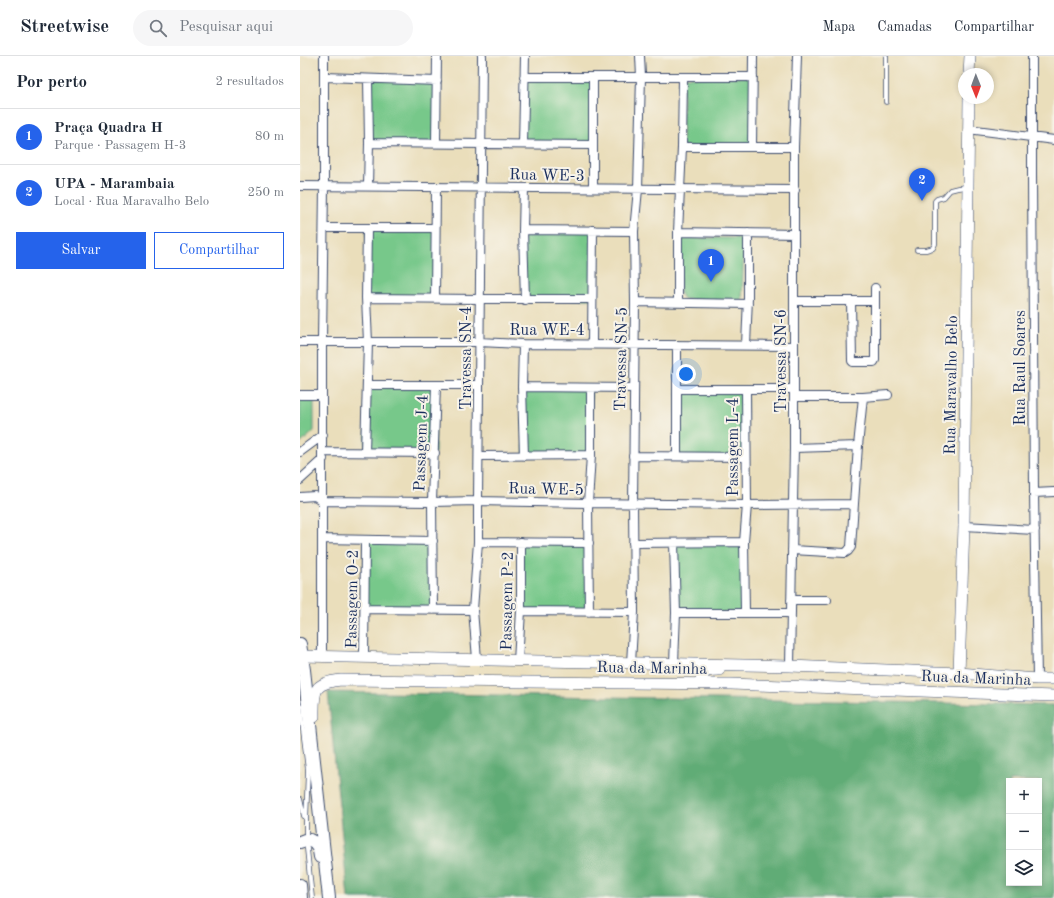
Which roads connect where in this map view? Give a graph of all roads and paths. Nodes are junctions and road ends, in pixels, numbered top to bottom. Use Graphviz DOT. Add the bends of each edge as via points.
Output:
graph roads {
  1 [pos="324,56"];
  2 [pos="438,56"];
  3 [pos="482,56"];
  4 [pos="525,56"];
  5 [pos="640,56"];
  6 [pos="753,56"];
  7 [pos="797,56"];
  8 [pos="886,56"];
  9 [pos="970,56"];
  10 [pos="1032,56"];
  11 [pos="969,68"];
  12 [pos="324,77"];
  13 [pos="524,77"];
  14 [pos="641,77"];
  15 [pos="683,77"];
  16 [pos="753,77"];
  17 [pos="592,78"];
  18 [pos="368,79"];
  19 [pos="436,80"];
  20 [pos="886,102"];
  21 [pos="969,104"];
  22 [pos="968,129"];
  23 [pos="1032,137"];
  24 [pos="1054,140"];
  25 [pos="369,143"];
  26 [pos="436,143"];
  27 [pos="481,143"];
  28 [pos="523,144"];
  29 [pos="593,145"];
  30 [pos="682,147"];
  31 [pos="752,147"];
  32 [pos="794,147"];
  33 [pos="300,186"];
  34 [pos="324,186"];
  35 [pos="368,186"];
  36 [pos="436,187"];
  37 [pos="481,187"];
  38 [pos="968,187"];
  39 [pos="524,188"];
  40 [pos="593,188"];
  41 [pos="638,188"];
  42 [pos="681,189"];
  43 [pos="795,190"];
  44 [pos="324,228"];
  45 [pos="366,228"];
  46 [pos="435,228"];
  47 [pos="523,230"];
  48 [pos="593,230"];
  49 [pos="634,231"];
  50 [pos="678,232"];
  51 [pos="748,233"];
  52 [pos="794,234"];
  53 [pos="917,250"];
  54 [pos="875,288"];
  55 [pos="366,298"];
  56 [pos="435,298"];
  57 [pos="592,299"];
  58 [pos="480,300"];
  59 [pos="525,300"];
  60 [pos="794,301"];
  61 [pos="851,301"];
  62 [pos="875,301"];
  63 [pos="635,302"];
  64 [pos="678,302"];
  65 [pos="748,304"];
  66 [pos="300,342"];
  67 [pos="322,342"];
  68 [pos="368,342"];
  69 [pos="479,342"];
  70 [pos="523,344"];
  71 [pos="592,344"];
  72 [pos="635,344"];
  73 [pos="677,345"];
  74 [pos="746,345"];
  75 [pos="794,346"];
  76 [pos="367,385"];
  77 [pos="436,385"];
  78 [pos="479,385"];
  79 [pos="522,387"];
  80 [pos="591,388"];
  81 [pos="634,388"];
  82 [pos="677,389"];
  83 [pos="746,389"];
  84 [pos="794,393"];
  85 [pos="300,395"];
  86 [pos="322,395"];
  87 [pos="888,395"];
  88 [pos="863,397"];
  89 [pos="323,435"];
  90 [pos="858,446"];
  91 [pos="794,448"];
  92 [pos="300,452"];
  93 [pos="365,452"];
  94 [pos="435,453"];
  95 [pos="591,455"];
  96 [pos="323,456"];
  97 [pos="479,456"];
  98 [pos="524,456"];
  99 [pos="633,456"];
  100 [pos="677,456"];
  101 [pos="746,457"];
  102 [pos="300,480"];
  103 [pos="1054,492"];
  104 [pos="1034,493"];
  105 [pos="300,497"];
  106 [pos="322,501"];
  107 [pos="478,501"];
  108 [pos="432,502"];
  109 [pos="588,503"];
  110 [pos="633,504"];
  111 [pos="793,504"];
  112 [pos="854,504"];
  113 [pos="746,505"];
  114 [pos="964,526"];
  115 [pos="1035,530"];
  116 [pos="322,540"];
  117 [pos="365,540"];
  118 [pos="433,541"];
  119 [pos="478,542"];
  120 [pos="521,542"];
  121 [pos="589,542"];
  122 [pos="744,542"];
  123 [pos="633,543"];
  124 [pos="674,543"];
  125 [pos="792,550"];
  126 [pos="791,600"];
  127 [pos="827,600"];
  128 [pos="365,609"];
  129 [pos="433,610"];
  130 [pos="473,610"];
  131 [pos="521,611"];
  132 [pos="588,612"];
  133 [pos="634,612"];
  134 [pos="745,612"];
  135 [pos="676,613"];
  136 [pos="791,613"];
  137 [pos="300,644"];
  138 [pos="301,656"];
  139 [pos="322,657"];
  140 [pos="364,658"];
  141 [pos="477,659"];
  142 [pos="518,660"];
  143 [pos="631,663"];
  144 [pos="674,664"];
  145 [pos="771,666"];
  146 [pos="790,666"];
  147 [pos="959,673"];
  148 [pos="1037,679"];
  149 [pos="1054,679"];
  150 [pos="710,684"];
  151 [pos="1054,696"];
  152 [pos="300,706"];
  153 [pos="313,753"];
  154 [pos="300,799"];
  155 [pos="306,822"];
  156 [pos="303,841"];
  157 [pos="300,885"];
  158 [pos="301,898"];
  159 [pos="312,898"];
  160 [pos="323,898"];
  161 [pos="329,898"];
  1 -- 12 [label="street"];
  2 -- 19 [label="street"];
  3 -- 27 [label="street, Travessa SN-4"];
  4 -- 13 [label="street"];
  5 -- 14 [label="street, Travessa SN-5"];
  6 -- 16 [label="street"];
  7 -- 32 [label="street, Travessa SN-6"];
  8 -- 20 [label="lane"];
  9 -- 11 [label="main road"];
  10 -- 23 [label="street, Rua Raul Soares"];
  12 -- 18 [label="street"];
  12 -- 34 [label="street"];
  13 -- 17 [label="street"];
  13 -- 28 [label="street"];
  14 -- 15 [label="street"];
  14 -- 17 [label="street"];
  14 -- 41 [label="street, Travessa SN-5"];
  15 -- 16 [label="street"];
  15 -- 30 [label="street"];
  16 -- 31 [label="street"];
  17 -- 29 [label="street"];
  18 -- 19 [label="street"];
  18 -- 25 [label="street"];
  19 -- 26 [label="street"];
  21 -- 22 [label="main road, Rua Maravalho Belo"];
  22 -- 23 [label="street"];
  22 -- 38 [label="main road, Rua Maravalho Belo"];
  23 -- 24 [label="street"];
  23 -- 104 [label="street, Rua Raul Soares"];
  25 -- 26 [label="street"];
  25 -- 35 [label="street"];
  26 -- 27 [label="street"];
  27 -- 28 [label="street"];
  27 -- 37 [label="street, Travessa SN-4"];
  28 -- 29 [label="street"];
  29 -- 40 [label="street"];
  30 -- 31 [label="street"];
  30 -- 42 [label="street"];
  31 -- 32 [label="street"];
  32 -- 43 [label="street, Travessa SN-6"];
  33 -- 34 [label="street, Rua WE-3"];
  34 -- 35 [label="street, Rua WE-3"];
  34 -- 44 [label="street"];
  35 -- 36 [label="street, Rua WE-3"];
  36 -- 37 [label="street, Rua WE-3"];
  36 -- 46 [label="street"];
  37 -- 39 [label="street, Rua WE-3"];
  37 -- 58 [label="street, Travessa SN-4"];
  38 -- 53 [label="lane" via="950,190 944,197 937,199 934,248"];
  38 -- 114 [label="main road, Rua Maravalho Belo"];
  39 -- 40 [label="street, Rua WE-3"];
  39 -- 47 [label="street"];
  40 -- 41 [label="street, Rua WE-3"];
  41 -- 42 [label="street, Rua WE-3"];
  41 -- 49 [label="street, Travessa SN-5"];
  42 -- 43 [label="street, Rua WE-3"];
  42 -- 50 [label="street"];
  43 -- 52 [label="street, Travessa SN-6"];
  44 -- 45 [label="street"];
  44 -- 67 [label="street"];
  45 -- 46 [label="street"];
  45 -- 55 [label="street"];
  46 -- 56 [label="street"];
  47 -- 48 [label="street"];
  47 -- 59 [label="street"];
  48 -- 49 [label="street"];
  48 -- 57 [label="street"];
  49 -- 63 [label="street, Travessa SN-5"];
  50 -- 51 [label="street"];
  50 -- 64 [label="street"];
  51 -- 52 [label="street"];
  51 -- 65 [label="street"];
  52 -- 60 [label="street, Travessa SN-6"];
  54 -- 62 [label="street"];
  55 -- 56 [label="street"];
  55 -- 68 [label="street"];
  56 -- 58 [label="street"];
  57 -- 59 [label="street"];
  57 -- 71 [label="street"];
  58 -- 59 [label="street"];
  58 -- 69 [label="street, Travessa SN-4"];
  60 -- 61 [label="street"];
  60 -- 75 [label="street, Travessa SN-6"];
  61 -- 62 [label="street"];
  61 -- 62 [label="street" via="852,361 872,363 875,360"];
  63 -- 64 [label="street"];
  63 -- 72 [label="street, Travessa SN-5"];
  64 -- 65 [label="street"];
  65 -- 74 [label="street"];
  66 -- 67 [label="street, Rua WE-4"];
  67 -- 68 [label="street, Rua WE-4"];
  67 -- 86 [label="street"];
  68 -- 69 [label="street, Rua WE-4"];
  68 -- 76 [label="street"];
  69 -- 70 [label="street, Rua WE-4"];
  69 -- 78 [label="street, Travessa SN-4"];
  70 -- 71 [label="street, Rua WE-4"];
  70 -- 79 [label="street"];
  71 -- 72 [label="street, Rua WE-4"];
  72 -- 73 [label="street, Rua WE-4"];
  72 -- 81 [label="street, Travessa SN-5"];
  73 -- 74 [label="street, Rua WE-4"];
  73 -- 82 [label="street"];
  74 -- 75 [label="street, Rua WE-4"];
  75 -- 84 [label="street, Travessa SN-6"];
  76 -- 77 [label="street"];
  76 -- 93 [label="street"];
  77 -- 78 [label="street"];
  77 -- 94 [label="street, Passagem J-4"];
  78 -- 97 [label="street, Travessa SN-4"];
  79 -- 80 [label="street"];
  79 -- 98 [label="street"];
  80 -- 81 [label="street"];
  80 -- 95 [label="street"];
  81 -- 99 [label="street, Travessa SN-5"];
  82 -- 83 [label="street"];
  82 -- 100 [label="street"];
  83 -- 84 [label="street"];
  83 -- 101 [label="street, Passagem L-4"];
  84 -- 88 [label="street"];
  84 -- 91 [label="street, Travessa SN-6"];
  85 -- 86 [label="street"];
  86 -- 89 [label="street"];
  87 -- 88 [label="street"];
  88 -- 90 [label="street"];
  89 -- 92 [label="street"];
  89 -- 96 [label="street"];
  90 -- 91 [label="street"];
  90 -- 112 [label="street"];
  91 -- 111 [label="street, Travessa SN-6"];
  93 -- 94 [label="street"];
  93 -- 96 [label="street"];
  94 -- 108 [label="street, Passagem J-4"];
  95 -- 98 [label="street"];
  95 -- 109 [label="street"];
  96 -- 102 [label="street"];
  96 -- 106 [label="street"];
  97 -- 98 [label="street"];
  97 -- 107 [label="street, Travessa SN-4"];
  99 -- 100 [label="street"];
  99 -- 110 [label="street, Travessa SN-5"];
  100 -- 101 [label="street"];
  101 -- 113 [label="street, Passagem L-4"];
  103 -- 104 [label="street"];
  104 -- 115 [label="street, Rua Raul Soares"];
  105 -- 106 [label="street, Rua WE-5" via="315,496"];
  106 -- 108 [label="street, Rua WE-5"];
  106 -- 116 [label="street"];
  107 -- 108 [label="street, Rua WE-5"];
  107 -- 109 [label="street, Rua WE-5"];
  107 -- 119 [label="street, Travessa SN-4"];
  108 -- 118 [label="street, Passagem J-4"];
  109 -- 110 [label="street, Rua WE-5"];
  109 -- 121 [label="street"];
  110 -- 113 [label="street, Rua WE-5"];
  110 -- 123 [label="street, Travessa SN-5"];
  111 -- 112 [label="street, Rua WE-5"];
  111 -- 113 [label="street, Rua WE-5"];
  111 -- 125 [label="street, Travessa SN-6"];
  112 -- 125 [label="street" via="851,547 848,551 845,553"];
  113 -- 122 [label="street, Passagem L-4"];
  114 -- 115 [label="street"];
  114 -- 147 [label="main road, Rua Maravalho Belo"];
  115 -- 148 [label="street, Rua Raul Soares"];
  116 -- 117 [label="street"];
  116 -- 139 [label="street"];
  117 -- 118 [label="street"];
  117 -- 128 [label="street, Passagem O-2"];
  118 -- 129 [label="street, Passagem J-4"];
  119 -- 120 [label="street"];
  119 -- 130 [label="street, Travessa SN-4"];
  120 -- 121 [label="street"];
  120 -- 131 [label="street, Passagem P-2"];
  121 -- 132 [label="street"];
  122 -- 124 [label="street"];
  122 -- 134 [label="street, Passagem L-4"];
  123 -- 124 [label="street"];
  123 -- 133 [label="street, Travessa SN-5"];
  124 -- 135 [label="street"];
  125 -- 126 [label="street, Travessa SN-6"];
  126 -- 127 [label="street"];
  126 -- 136 [label="street, Travessa SN-6"];
  128 -- 129 [label="street"];
  128 -- 140 [label="street, Passagem O-2"];
  129 -- 130 [label="street"];
  130 -- 141 [label="street, Travessa SN-4"];
  131 -- 132 [label="street"];
  131 -- 142 [label="street, Passagem P-2"];
  132 -- 133 [label="street"];
  133 -- 143 [label="street, Travessa SN-5"];
  134 -- 135 [label="street"];
  134 -- 136 [label="street"];
  135 -- 144 [label="street"];
  136 -- 146 [label="street, Travessa SN-6"];
  137 -- 138 [label="main road"];
  138 -- 139 [label="main road, Rua da Marinha"];
  138 -- 153 [label="main road"];
  139 -- 140 [label="main road, Rua da Marinha"];
  140 -- 141 [label="main road, Rua da Marinha"];
  141 -- 142 [label="main road, Rua da Marinha"];
  142 -- 143 [label="main road, Rua da Marinha"];
  143 -- 144 [label="main road, Rua da Marinha"];
  144 -- 145 [label="main road, Rua da Marinha"];
  145 -- 146 [label="main road, Rua da Marinha"];
  145 -- 150 [label="main road" via="708,671 704,673 702,680"];
  146 -- 147 [label="main road, Rua da Marinha"];
  147 -- 148 [label="main road, Rua da Marinha"];
  148 -- 149 [label="main road, Rua da Marinha"];
  150 -- 151 [label="main road, Rua da Marinha"];
  150 -- 153 [label="main road, Rua da Marinha" via="329,681 322,684 314,695"];
  152 -- 155 [label="lane" via="308,770"];
  153 -- 161 [label="main road"];
  154 -- 155 [label="lane"];
  155 -- 156 [label="lane"];
  156 -- 159 [label="lane"];
  156 -- 160 [label="main road" via="312,841 319,848"];
  157 -- 158 [label="main road"];
}
